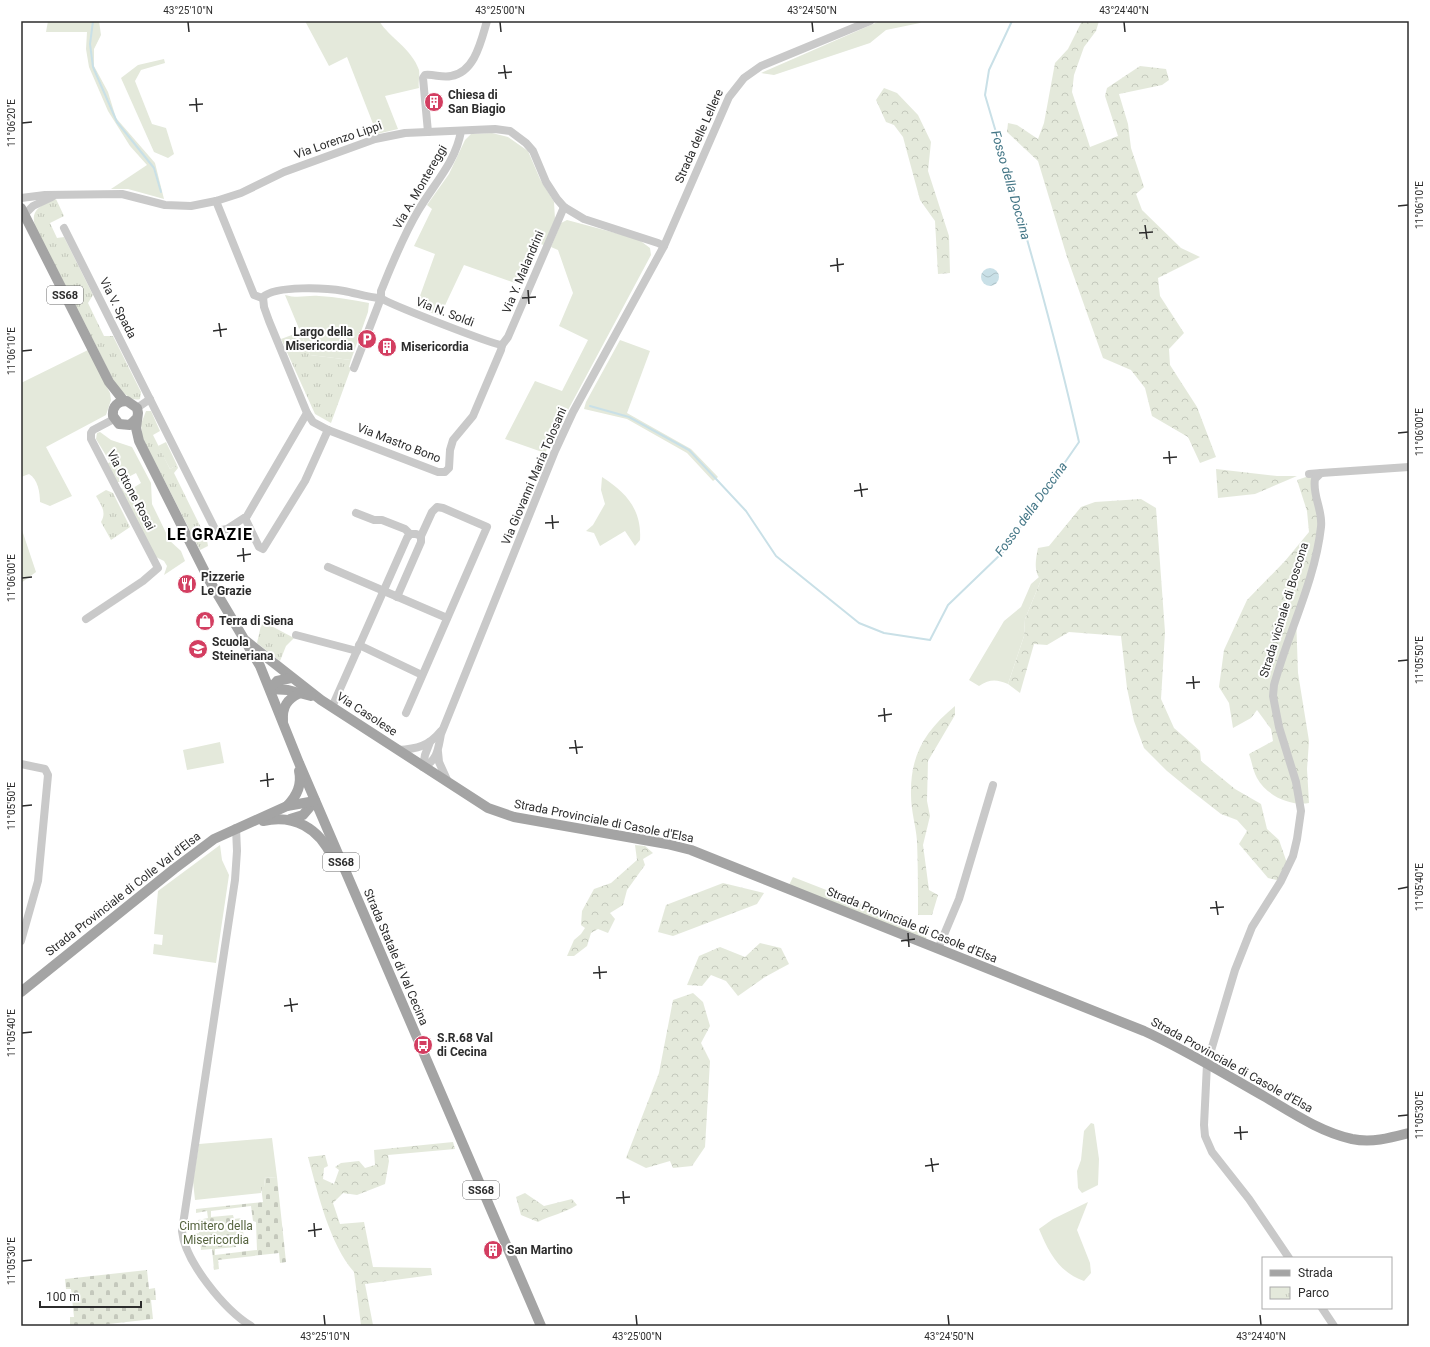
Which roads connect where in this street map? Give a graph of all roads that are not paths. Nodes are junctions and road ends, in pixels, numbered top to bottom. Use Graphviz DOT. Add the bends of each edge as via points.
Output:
graph roads {
  1 [pos="487,21"];
  2 [pos="870,21"];
  3 [pos="461,131"];
  4 [pos="428,132"];
  5 [pos="54,196"];
  6 [pos="21,198"];
  7 [pos="216,201"];
  8 [pos="564,207"];
  9 [pos="23,212"];
  10 [pos="64,228"];
  11 [pos="664,246"];
  12 [pos="262,298"];
  13 [pos="381,298"];
  14 [pos="502,345"];
  15 [pos="354,368"];
  16 [pos="150,399"];
  17 [pos="119,404"];
  18 [pos="136,408"];
  19 [pos="307,412"];
  20 [pos="114,419"];
  21 [pos="136,419"];
  22 [pos="127,426"];
  23 [pos="328,430"];
  24 [pos="139,441"];
  25 [pos="1409,467"];
  26 [pos="1321,473"];
  27 [pos="1309,474"];
  28 [pos="356,513"];
  29 [pos="245,518"];
  30 [pos="410,534"];
  31 [pos="421,536"];
  32 [pos="328,567"];
  33 [pos="383,591"];
  34 [pos="397,597"];
  35 [pos="447,618"];
  36 [pos="86,619"];
  37 [pos="296,635"];
  38 [pos="246,641"];
  39 [pos="358,648"];
  40 [pos="422,675"];
  41 [pos="291,678"];
  42 [pos="270,689"];
  43 [pos="300,693"];
  44 [pos="321,700"];
  45 [pos="332,707"];
  46 [pos="406,713"];
  47 [pos="445,725"];
  48 [pos="284,727"];
  49 [pos="430,742"];
  50 [pos="398,750"];
  51 [pos="438,751"];
  52 [pos="294,753"];
  53 [pos="21,764"];
  54 [pos="423,767"];
  55 [pos="448,783"];
  56 [pos="993,785"];
  57 [pos="315,801"];
  58 [pos="287,806"];
  59 [pos="289,820"];
  60 [pos="247,824"];
  61 [pos="236,828"];
  62 [pos="367,922"];
  63 [pos="21,941"];
  64 [pos="938,949"];
  65 [pos="21,992"];
  66 [pos="1207,1064"];
  67 [pos="1409,1133"];
  68 [pos="1288,1257"];
  69 [pos="1323,1309"];
  70 [pos="251,1326"];
  71 [pos="541,1326"];
  72 [pos="1334,1326"];
  1 -- 4 [label="street" via="479,47 466,69 449,76 433,74 425,75 423,78"];
  2 -- 11 [label="street, Strada delle Lellere" via="769,62 739,83 722,110"];
  3 -- 4 [label="street, Via Lorenzo Lippi"];
  3 -- 8 [label="street, Via Lorenzo Lippi" via="495,129 519,136 533,151 551,191"];
  3 -- 13 [label="street, Via A. Montereggi" via="446,170 406,233 382,288"];
  4 -- 7 [label="street, Via Lorenzo Lippi" via="405,133 375,139 284,172 241,194"];
  5 -- 6 [label="street, Via Lorenzo Lippi"];
  5 -- 7 [label="street, Via Lorenzo Lippi" via="122,194 178,206"];
  5 -- 9 [label="street, Via Lorenzo Lippi"];
  7 -- 12 [label="street" via="254,295"];
  8 -- 11 [label="street, Via Lorenzo Lippi" via="584,219"];
  8 -- 14 [label="street, Via Y. Malandrini" via="508,337"];
  9 -- 17 [label="main road, SS68"];
  10 -- 16 [label="street, Via V. Spada"];
  11 -- 47 [label="street, Via Giovanni Maria Tolosani" via="561,437"];
  12 -- 13 [label="street, Via N. Soldi" via="278,291 314,288"];
  12 -- 19 [label="street"];
  13 -- 14 [label="street, Via N. Soldi" via="385,302"];
  13 -- 15 [label="street"];
  14 -- 23 [label="street, Via Mastro Bono" via="473,416 453,440 449,468 445,472 438,472"];
  16 -- 18 [label="street"];
  16 -- 29 [label="street, Via V. Spada" via="216,531 222,531"];
  17 -- 18 [label="main road, SS68" via="131,402"];
  17 -- 20 [label="main road" via="113,412"];
  18 -- 21 [label="main road, SS68"];
  19 -- 23 [label="street, Via Mastro Bono" via="313,422"];
  19 -- 29 [label="street"];
  20 -- 22 [label="main road, SS68"];
  20 -- 36 [label="street, Via Ottone Rosai" via="93,430 91,439 158,568"];
  21 -- 22 [label="main road"];
  21 -- 24 [label="main road, SS68"];
  22 -- 24 [label="main road, SS68"];
  23 -- 29 [label="street" via="305,481 263,549 258,546"];
  24 -- 38 [label="main road, SS68" via="228,615"];
  25 -- 26 [label="street"];
  26 -- 27 [label="street"];
  26 -- 66 [label="street, Strada vicinale di Boscona" via="1315,479 1314,486 1321,526 1314,563 1274,685 1273,696 1279,727 1296,782 1300,811 1296,847 1281,881 1252,927"];
  28 -- 30 [label="street" via="374,520 382,520 405,529"];
  30 -- 31 [label="street"];
  30 -- 33 [label="street"];
  31 -- 34 [label="street" via="420,546"];
  31 -- 35 [label="street" via="437,507 487,527"];
  32 -- 33 [label="street"];
  33 -- 34 [label="street"];
  33 -- 39 [label="street"];
  34 -- 35 [label="street"];
  35 -- 40 [label="street"];
  37 -- 39 [label="street"];
  38 -- 41 [label="main road, Via Casolese"];
  38 -- 42 [label="main road, SS68"];
  39 -- 40 [label="street"];
  39 -- 45 [label="street"];
  40 -- 46 [label="street"];
  41 -- 42 [label="main road" via="277,681"];
  41 -- 44 [label="main road, Via Casolese"];
  42 -- 43 [label="main road, Via Casolese"];
  42 -- 48 [label="main road, SS68"];
  43 -- 44 [label="main road, Via Casolese"];
  43 -- 48 [label="main road" via="285,705"];
  44 -- 45 [label="main road, Via Casolese"];
  45 -- 50 [label="main road, Via Casolese"];
  47 -- 49 [label="street, Via Giovanni Maria Tolosani"];
  47 -- 51 [label="street, Via Giovanni Maria Tolosani"];
  48 -- 52 [label="main road, SS68"];
  49 -- 50 [label="street, Via Giovanni Maria Tolosani" via="417,748"];
  49 -- 54 [label="street, Via Giovanni Maria Tolosani"];
  50 -- 54 [label="main road, Strada Provinciale di Casole d'Elsa"];
  51 -- 54 [label="street, Via Giovanni Maria Tolosani" via="432,762"];
  51 -- 55 [label="street, Via Giovanni Maria Tolosani" via="439,762"];
  52 -- 57 [label="main road, Strada Statale di Val Cecina / SS68"];
  52 -- 58 [label="main road" via="300,781 295,797"];
  53 -- 63 [label="street" via="45,769 48,775 38,881"];
  54 -- 55 [label="main road, Strada Provinciale di Casole d'Elsa"];
  55 -- 64 [label="main road, Strada Provinciale di Casole d'Elsa" via="485,806 507,815 691,850"];
  56 -- 64 [label="street" via="958,902"];
  57 -- 58 [label="main road, Strada Provinciale di Colle Val d'Elsa"];
  57 -- 59 [label="main road, Strada Provinciale di Colle Val d'Elsa" via="303,816"];
  57 -- 62 [label="main road, Strada Statale di Val Cecina / SS68"];
  58 -- 60 [label="main road, Strada Provinciale di Colle Val d'Elsa"];
  59 -- 60 [label="main road, Strada Provinciale di Colle Val d'Elsa" via="267,820"];
  59 -- 62 [label="main road, Strada Provinciale di Colle Val d'Elsa" via="310,828 323,841"];
  60 -- 61 [label="main road, Strada Provinciale di Colle Val d'Elsa"];
  61 -- 65 [label="main road, Strada Provinciale di Colle Val d'Elsa" via="220,835 193,854"];
  61 -- 70 [label="street" via="235,880 182,1231 191,1259 224,1304"];
  62 -- 71 [label="main road, Strada Statale di Val Cecina / SS68"];
  64 -- 66 [label="main road, Strada Provinciale di Casole d'Elsa" via="1144,1031"];
  66 -- 67 [label="main road, Strada Provinciale di Casole d'Elsa" via="1328,1132 1353,1139 1377,1141"];
  66 -- 68 [label="street, Strada vicinale di Boscona" via="1204,1126 1207,1144"];
  69 -- 72 [label="street"];
}
